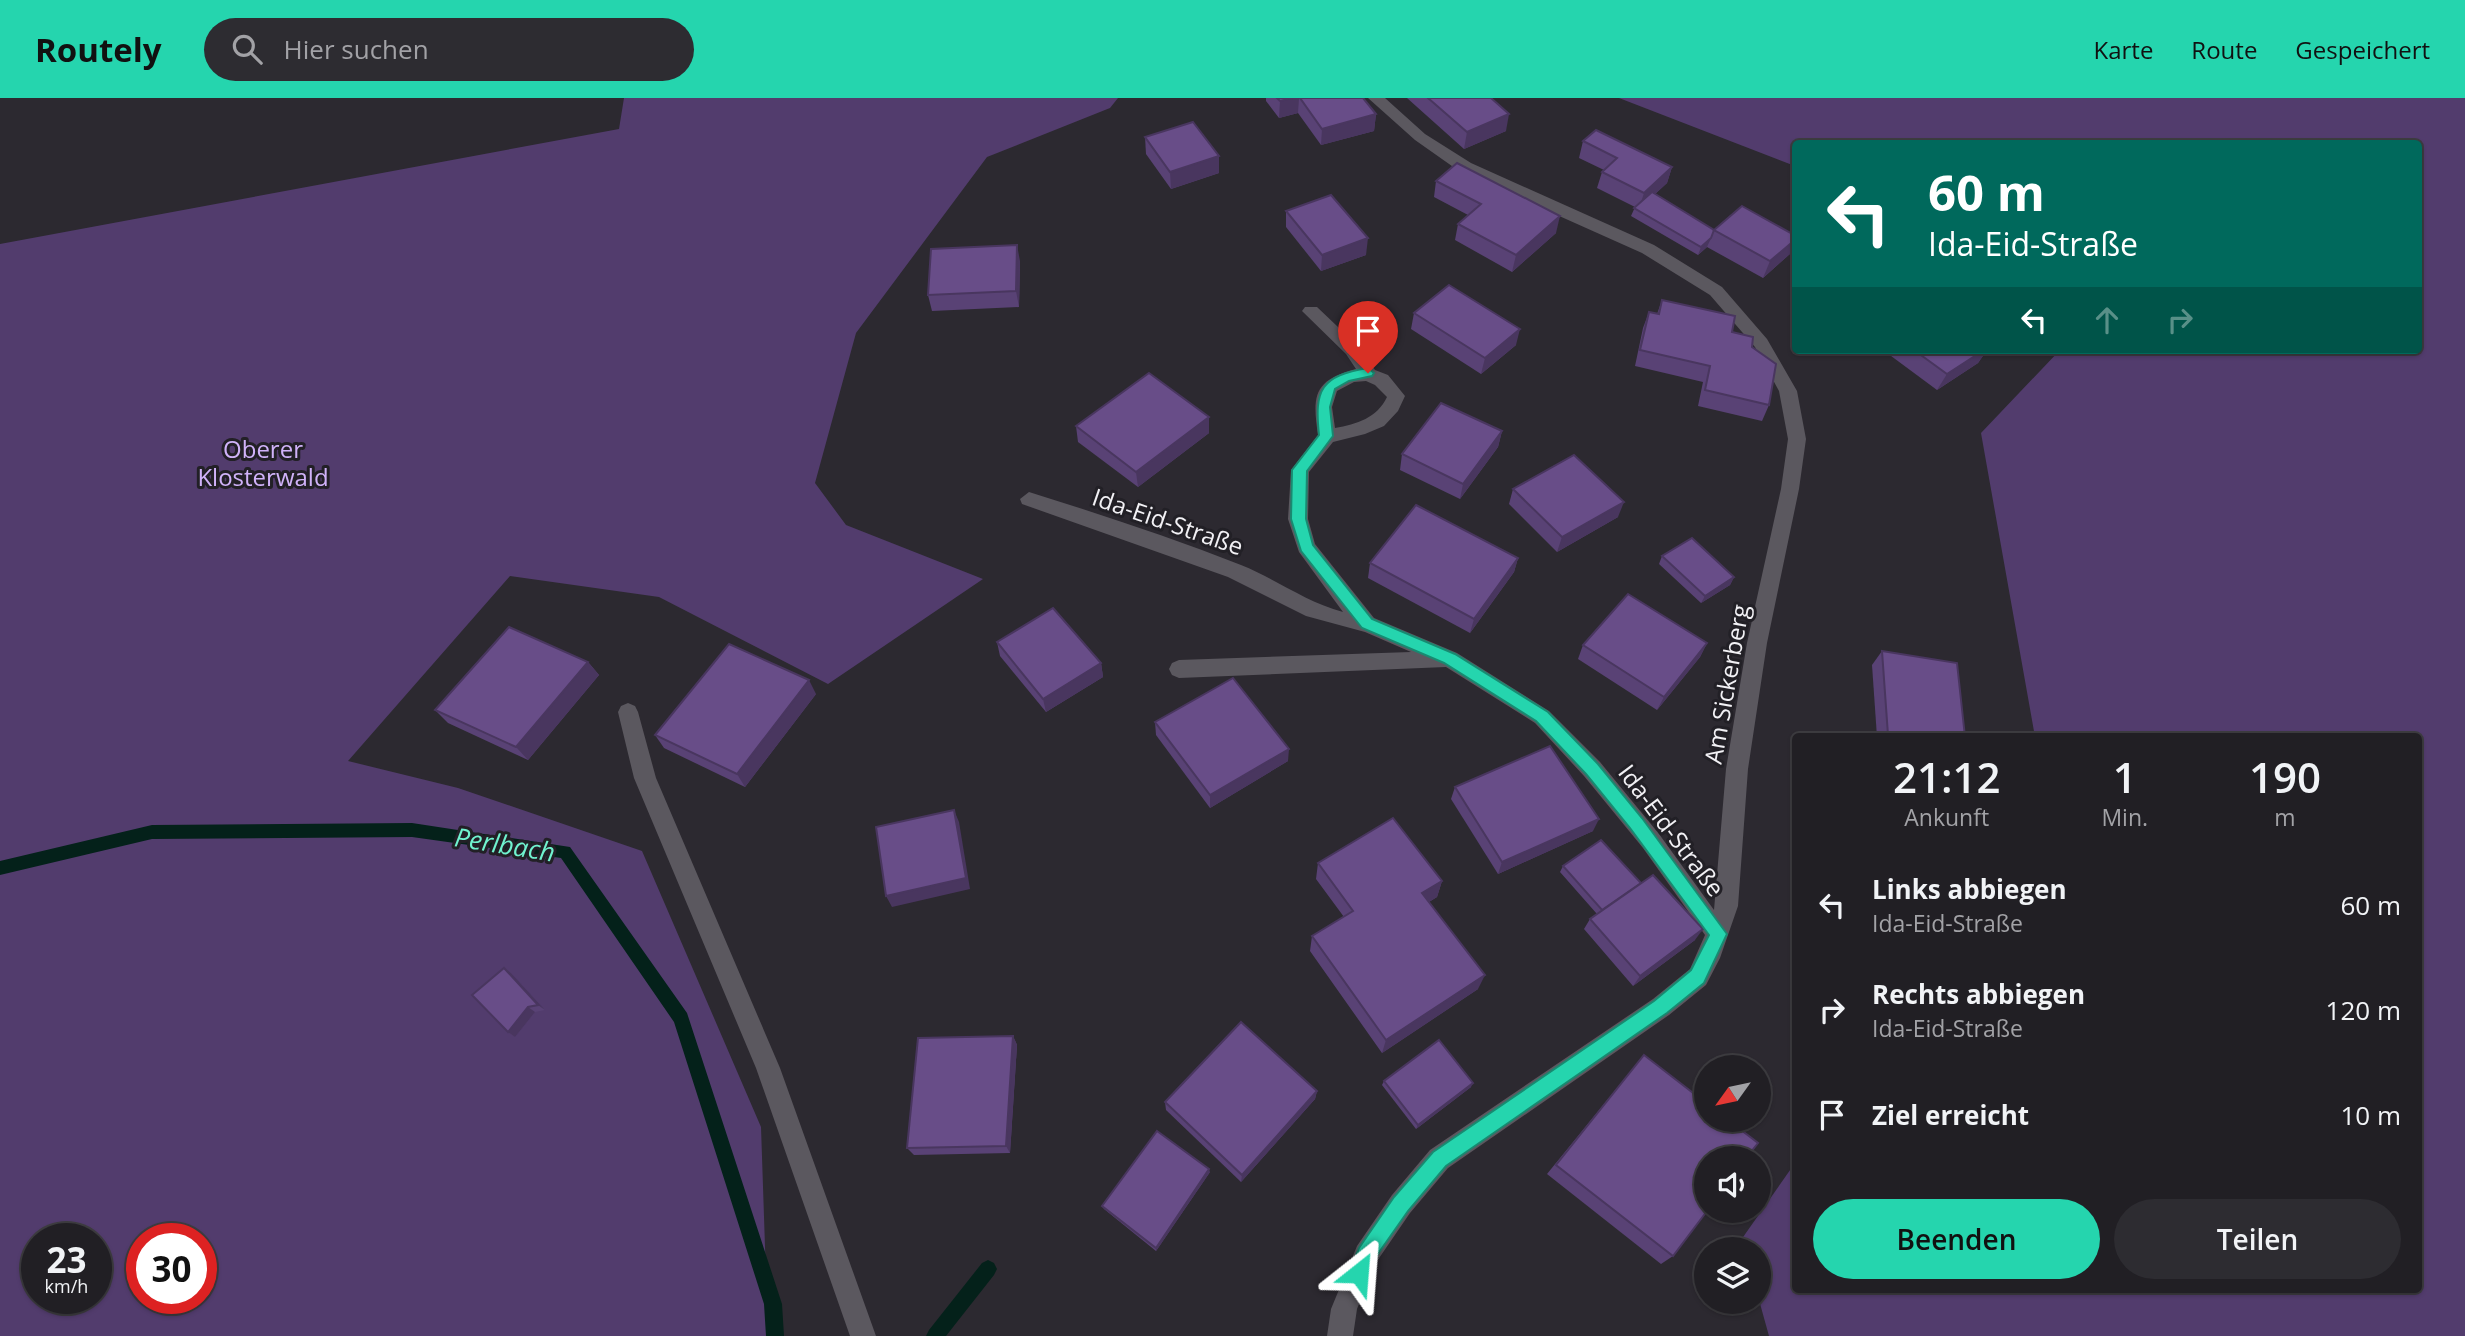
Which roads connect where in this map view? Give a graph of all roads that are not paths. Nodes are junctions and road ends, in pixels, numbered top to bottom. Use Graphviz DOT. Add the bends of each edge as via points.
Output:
graph roads {
  1 [pos="1377,98"];
  2 [pos="1311,312"];
  3 [pos="1368,373"];
  4 [pos="1326,436"];
  5 [pos="1028,499"];
  6 [pos="1367,624"];
  7 [pos="1450,659"];
  8 [pos="1179,669"];
  9 [pos="628,712"];
  10 [pos="1718,934"];
  11 [pos="863,1336"];
  12 [pos="1340,1336"];
  1 -- 10 [label="street, Am Sickerberg" via="1420,137 1465,167 1648,250 1716,290 1761,343 1788,391 1797,439 1757,642 1737,769 1727,906"];
  2 -- 3 [label="street" via="1352,350"];
  3 -- 4 [label="street" via="1346,377 1329,387 1323,407"];
  3 -- 4 [label="street" via="1392,389 1396,396 1392,408 1377,423"];
  4 -- 6 [label="street, Ida-Eid-Straße" via="1300,470 1298,519 1306,547"];
  5 -- 6 [label="street, Ida-Eid-Straße" via="1238,572 1340,622"];
  6 -- 7 [label="street, Ida-Eid-Straße"];
  7 -- 8 [label="street"];
  7 -- 10 [label="street, Ida-Eid-Straße" via="1542,717 1643,831"];
  9 -- 11 [label="street" via="645,778 768,1068"];
  10 -- 12 [label="street, Am Sickerberg" via="1698,976 1661,1007 1439,1159 1366,1255 1344,1309"];
}
